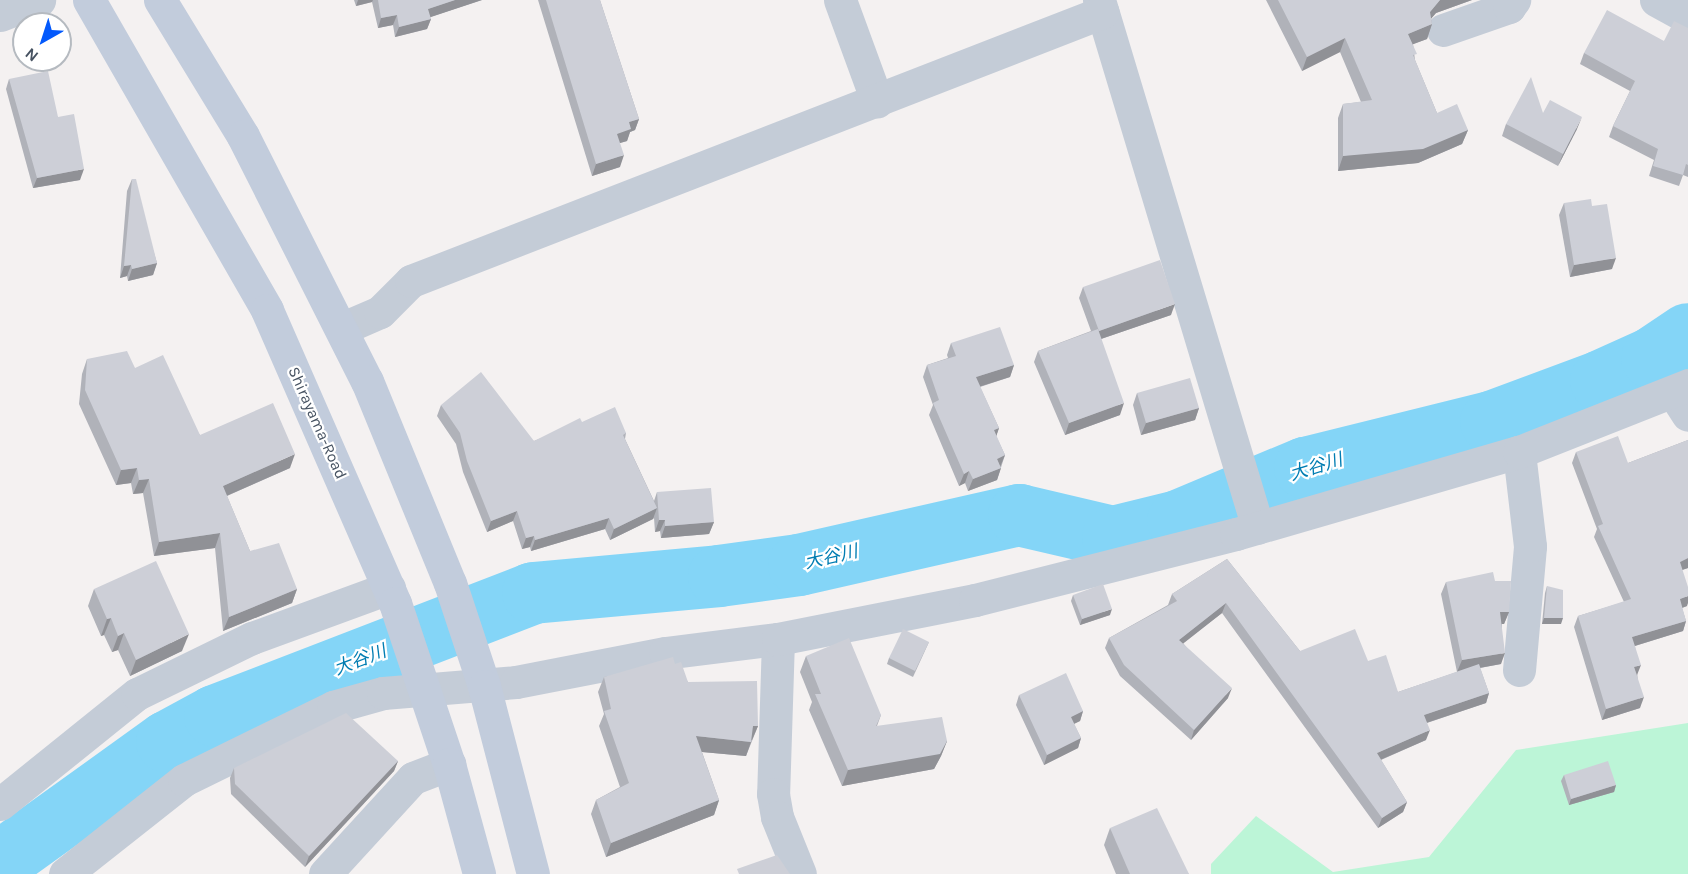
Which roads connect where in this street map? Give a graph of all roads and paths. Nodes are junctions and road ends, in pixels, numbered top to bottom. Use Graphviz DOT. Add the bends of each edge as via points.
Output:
graph roads {
  1 [pos="39,0"];
  2 [pos="89,0"];
  3 [pos="160,0"];
  4 [pos="840,0"];
  5 [pos="1514,0"];
  6 [pos="1656,0"];
  7 [pos="1101,6"];
  8 [pos="0,15"];
  9 [pos="1688,18"];
  10 [pos="1443,30"];
  11 [pos="877,101"];
  12 [pos="343,328"];
  13 [pos="1683,397"];
  14 [pos="1519,452"];
  15 [pos="1256,521"];
  16 [pos="392,595"];
  17 [pos="778,639"];
  18 [pos="1519,669"];
  19 [pos="481,677"];
  20 [pos="422,684"];
  21 [pos="449,764"];
  22 [pos="0,804"];
  23 [pos="123,827"];
  24 [pos="64,874"];
  25 [pos="96,874"];
  26 [pos="325,874"];
  27 [pos="479,874"];
  28 [pos="533,874"];
  29 [pos="800,874"];
  1 -- 8 [label="street"];
  2 -- 16 [label="street, Shirayama-Road" via="267,309"];
  3 -- 12 [label="street" via="243,136"];
  4 -- 11 [label="street"];
  5 -- 10 [label="street" via="1509,7"];
  6 -- 9 [label="street"];
  7 -- 11 [label="street"];
  7 -- 15 [label="street"];
  11 -- 12 [label="street" via="411,281 380,312"];
  12 -- 19 [label="street" via="452,593"];
  13 -- 14 [label="street"];
  14 -- 15 [label="street"];
  14 -- 18 [label="street" via="1530,546"];
  15 -- 17 [label="street" via="975,600"];
  16 -- 20 [label="street, Shirayama-Road"];
  16 -- 22 [label="street" via="252,638 136,694"];
  17 -- 19 [label="street"];
  17 -- 29 [label="street" via="773,794 777,817"];
  19 -- 20 [label="street"];
  19 -- 28 [label="street"];
  20 -- 21 [label="street, Shirayama-Road"];
  20 -- 23 [label="street" via="333,707 184,780"];
  21 -- 26 [label="street" via="413,778"];
  21 -- 27 [label="street, Shirayama-Road"];
  23 -- 24 [label="street"];
  23 -- 25 [label="street"];
}
